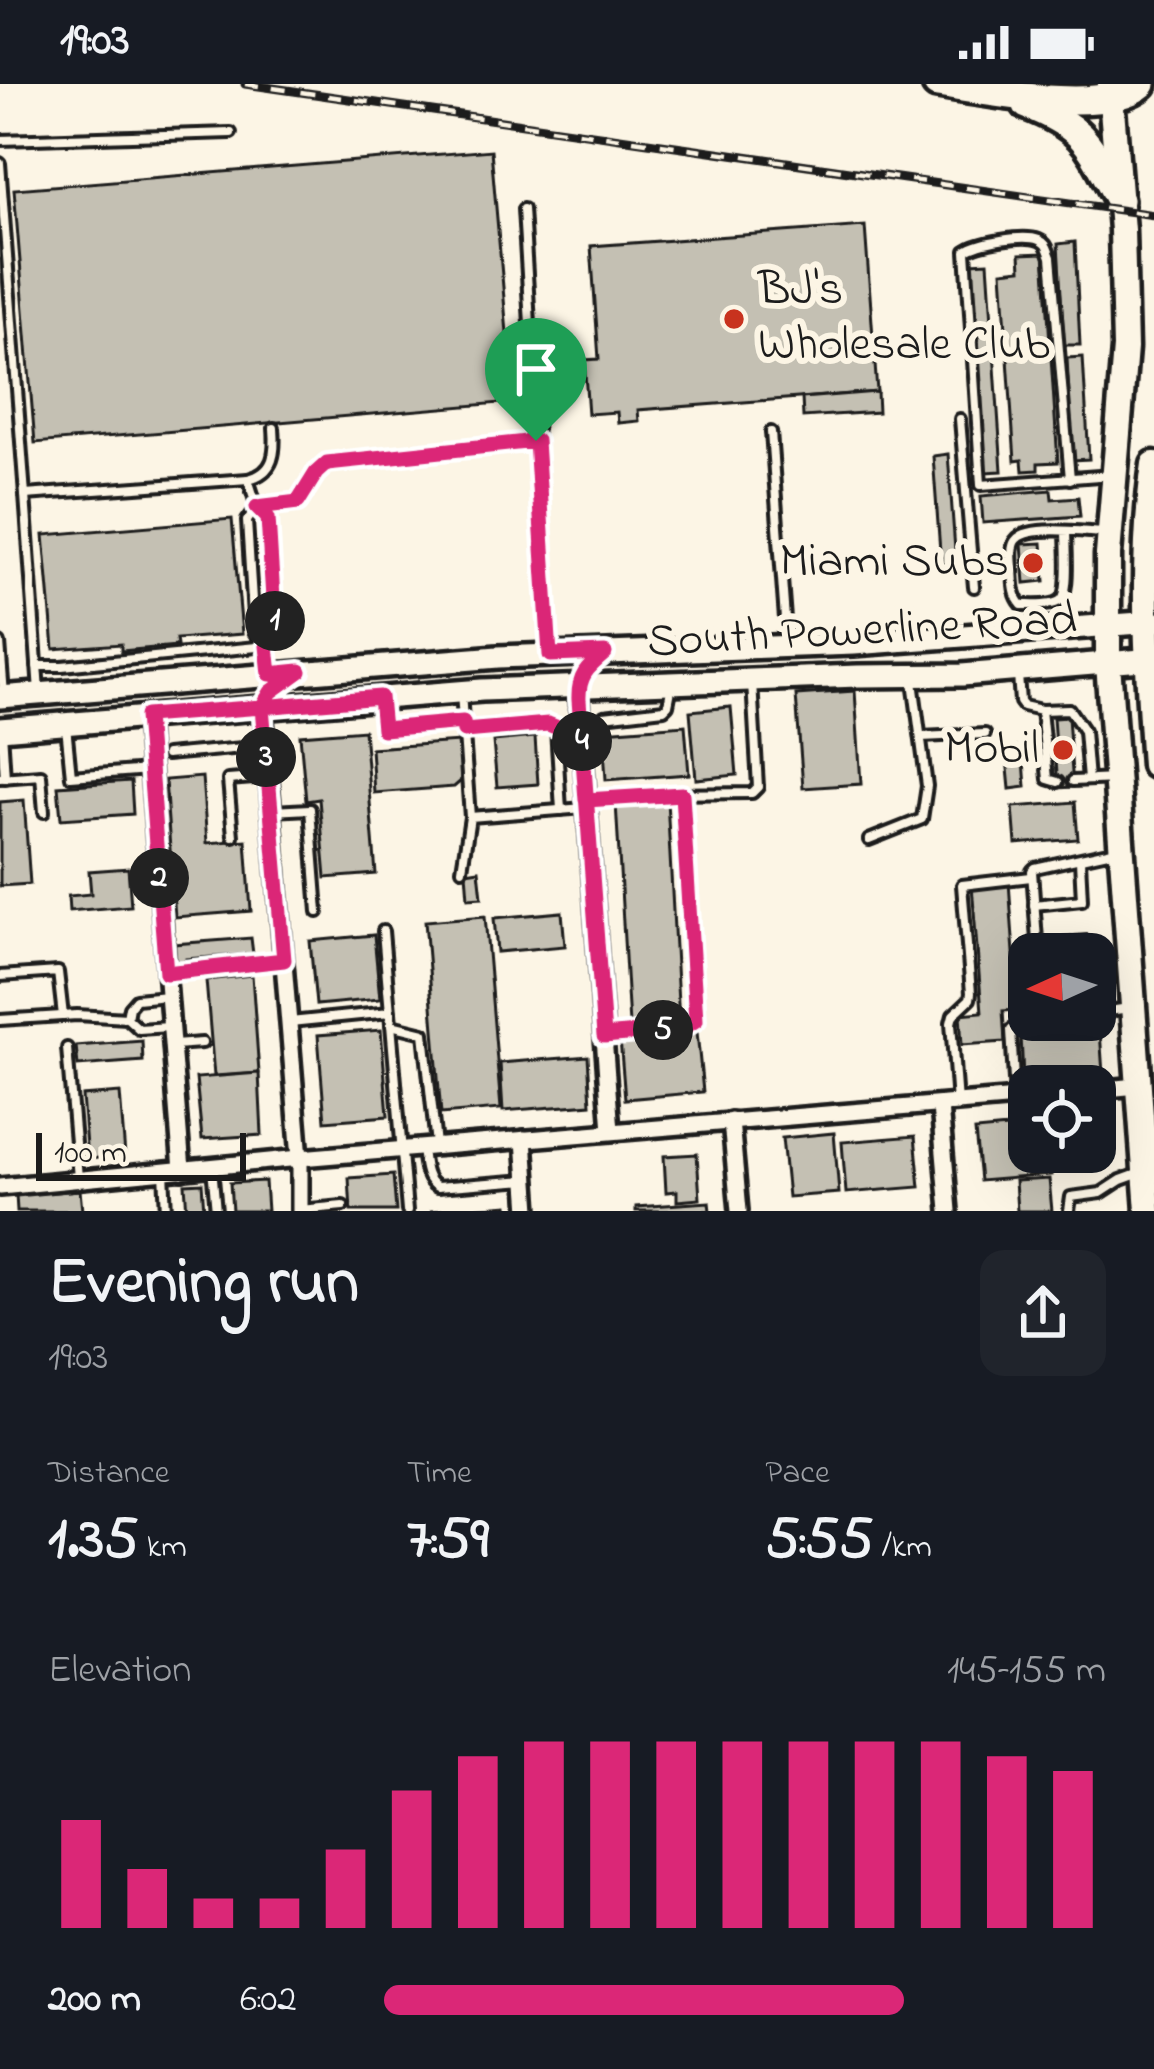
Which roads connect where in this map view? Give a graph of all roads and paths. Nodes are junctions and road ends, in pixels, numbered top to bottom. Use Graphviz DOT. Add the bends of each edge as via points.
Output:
graph roads {
  1 [pos="938,84"];
  2 [pos="1142,84"];
  3 [pos="1110,91"];
  4 [pos="995,92"];
  5 [pos="231,134"];
  6 [pos="0,140"];
  7 [pos="0,163"];
  8 [pos="1119,200"];
  9 [pos="523,209"];
  10 [pos="960,419"];
  11 [pos="274,428"];
  12 [pos="771,432"];
  13 [pos="536,441"];
  14 [pos="1154,464"];
  15 [pos="1114,475"];
  16 [pos="248,478"];
  17 [pos="1070,478"];
  18 [pos="25,495"];
  19 [pos="257,507"];
  20 [pos="1151,523"];
  21 [pos="1066,532"];
  22 [pos="1109,533"];
  23 [pos="974,587"];
  24 [pos="272,590"];
  25 [pos="252,592"];
  26 [pos="1057,602"];
  27 [pos="1151,622"];
  28 [pos="1108,625"];
  29 [pos="1059,629"];
  30 [pos="0,643"];
  31 [pos="267,646"];
  32 [pos="787,647"];
  33 [pos="605,653"];
  34 [pos="550,655"];
  35 [pos="1151,659"];
  36 [pos="1,663"];
  37 [pos="1108,663"];
  38 [pos="37,666"];
  39 [pos="300,671"];
  40 [pos="1018,671"];
  41 [pos="270,674"];
  42 [pos="912,676"];
  43 [pos="752,681"];
  44 [pos="672,683"];
  45 [pos="578,686"];
  46 [pos="513,688"];
  47 [pos="461,691"];
  48 [pos="39,693"];
  49 [pos="380,697"];
  50 [pos="1,698"];
  51 [pos="262,707"];
  52 [pos="1041,710"];
  53 [pos="146,716"];
  54 [pos="604,716"];
  55 [pos="66,723"];
  56 [pos="464,727"];
  57 [pos="581,727"];
  58 [pos="556,728"];
  59 [pos="1113,728"];
  60 [pos="1,729"];
  61 [pos="1084,730"];
  62 [pos="985,734"];
  63 [pos="921,737"];
  64 [pos="266,746"];
  65 [pos="1154,750"];
  66 [pos="166,755"];
  67 [pos="1154,765"];
  68 [pos="150,770"];
  69 [pos="268,777"];
  70 [pos="3,778"];
  71 [pos="1116,778"];
  72 [pos="1088,780"];
  73 [pos="1058,782"];
  74 [pos="1072,782"];
  75 [pos="682,794"];
  76 [pos="587,804"];
  77 [pos="561,810"];
  78 [pos="271,811"];
  79 [pos="44,812"];
  80 [pos="470,817"];
  81 [pos="233,836"];
  82 [pos="869,840"];
  83 [pos="1120,849"];
  84 [pos="1080,860"];
  85 [pos="462,869"];
  86 [pos="1031,877"];
  87 [pos="1034,905"];
  88 [pos="318,912"];
  89 [pos="383,931"];
  90 [pos="1036,933"];
  91 [pos="284,960"];
  92 [pos="166,973"];
  93 [pos="0,976"];
  94 [pos="168,995"];
  95 [pos="1132,1007"];
  96 [pos="1116,1010"];
  97 [pos="390,1012"];
  98 [pos="63,1016"];
  99 [pos="127,1018"];
  100 [pos="0,1020"];
  101 [pos="289,1022"];
  102 [pos="391,1025"];
  103 [pos="171,1027"];
  104 [pos="604,1036"];
  105 [pos="202,1043"];
  106 [pos="172,1046"];
  107 [pos="67,1048"];
  108 [pos="1138,1086"];
  109 [pos="1116,1088"];
  110 [pos="1008,1099"];
  111 [pos="948,1105"];
  112 [pos="731,1121"];
  113 [pos="611,1131"];
  114 [pos="524,1139"];
  115 [pos="429,1147"];
  116 [pos="401,1150"];
  117 [pos="300,1158"];
  118 [pos="212,1167"];
  119 [pos="182,1170"];
  120 [pos="1144,1171"];
  121 [pos="164,1172"];
  122 [pos="78,1180"];
  123 [pos="527,1180"];
  124 [pos="0,1187"];
  125 [pos="344,1206"];
  126 [pos="300,1210"];
  127 [pos="166,1211"];
  128 [pos="216,1211"];
  129 [pos="407,1211"];
  130 [pos="529,1211"];
  131 [pos="739,1211"];
  132 [pos="949,1211"];
  133 [pos="1069,1211"];
  134 [pos="1148,1211"];
  1 -- 4 [label="highway"];
  2 -- 3 [label="highway" via="1127,95"];
  3 -- 4 [label="highway" via="1072,100"];
  3 -- 8 [label="highway"];
  4 -- 8 [label="highway" via="1077,130"];
  5 -- 6 [label="lane"];
  7 -- 18 [label="lane"];
  8 -- 15 [label="highway" via="1124,348"];
  9 -- 13 [label="lane"];
  10 -- 23 [label="lane"];
  11 -- 16 [label="lane" via="272,464"];
  12 -- 32 [label="lane"];
  13 -- 19 [label="lane" via="327,463 298,502"];
  13 -- 34 [label="lane"];
  14 -- 20 [label="highway"];
  15 -- 17 [label="lane"];
  15 -- 22 [label="highway"];
  16 -- 18 [label="lane"];
  16 -- 19 [label="lane"];
  17 -- 17 [label="lane" via="981,485 966,251 977,244 1032,238 1051,257"];
  18 -- 38 [label="lane"];
  19 -- 24 [label="lane" via="268,518"];
  19 -- 25 [label="lane" via="247,521"];
  20 -- 27 [label="highway"];
  21 -- 22 [label="lane"];
  21 -- 26 [label="lane" via="1066,587"];
  21 -- 26 [label="lane" via="1027,532 1012,547 1016,599"];
  22 -- 28 [label="highway"];
  24 -- 25 [label="lane"];
  24 -- 31 [label="lane" via="275,631"];
  25 -- 31 [label="lane" via="254,632"];
  26 -- 29 [label="lane"];
  27 -- 28 [label="main road, South Powerline Road"];
  27 -- 35 [label="highway"];
  28 -- 29 [label="main road, South Powerline Road"];
  28 -- 37 [label="highway"];
  29 -- 32 [label="main road, South Powerline Road"];
  30 -- 36 [label="lane"];
  31 -- 38 [label="lane"];
  31 -- 41 [label="lane"];
  32 -- 33 [label="main road, South Powerline Road"];
  33 -- 34 [label="main road, South Powerline Road"];
  33 -- 45 [label="main road"];
  34 -- 39 [label="main road, South Powerline Road"];
  34 -- 46 [label="main road" via="543,670"];
  35 -- 37 [label="main road, South Powerline Road"];
  35 -- 65 [label="highway"];
  36 -- 50 [label="lane"];
  37 -- 40 [label="main road, South Powerline Road"];
  37 -- 59 [label="highway"];
  38 -- 48 [label="lane"];
  39 -- 41 [label="main road, South Powerline Road"];
  39 -- 51 [label="main road"];
  40 -- 42 [label="main road, South Powerline Road"];
  40 -- 52 [label="lane" via="1020,702"];
  41 -- 48 [label="main road, South Powerline Road"];
  42 -- 43 [label="main road, South Powerline Road"];
  42 -- 63 [label="lane"];
  43 -- 44 [label="main road, South Powerline Road"];
  43 -- 75 [label="lane" via="756,790"];
  44 -- 45 [label="main road, South Powerline Road"];
  44 -- 54 [label="lane" via="664,709"];
  45 -- 46 [label="main road, South Powerline Road"];
  45 -- 57 [label="street"];
  46 -- 47 [label="main road, South Powerline Road"];
  47 -- 49 [label="main road, South Powerline Road"];
  47 -- 56 [label="lane"];
  48 -- 50 [label="main road, South Powerline Road"];
  48 -- 60 [label="main road"];
  49 -- 51 [label="main road, South Powerline Road"];
  49 -- 56 [label="lane" via="383,729"];
  51 -- 53 [label="main road, South Powerline Road"];
  51 -- 64 [label="street"];
  52 -- 61 [label="lane" via="1069,709"];
  52 -- 73 [label="lane" via="1048,779"];
  53 -- 55 [label="main road, South Powerline Road"];
  53 -- 68 [label="street"];
  55 -- 60 [label="main road, South Powerline Road"];
  55 -- 68 [label="lane" via="71,776"];
  56 -- 58 [label="lane"];
  56 -- 80 [label="lane"];
  57 -- 58 [label="lane"];
  57 -- 76 [label="street"];
  58 -- 77 [label="lane"];
  59 -- 61 [label="lane"];
  59 -- 71 [label="highway"];
  60 -- 70 [label="lane"];
  61 -- 72 [label="lane"];
  62 -- 63 [label="lane"];
  63 -- 82 [label="lane" via="922,820"];
  64 -- 66 [label="lane"];
  64 -- 69 [label="street"];
  65 -- 67 [label="highway"];
  68 -- 92 [label="street"];
  69 -- 78 [label="street"];
  69 -- 81 [label="lane" via="228,780"];
  70 -- 79 [label="lane" via="41,775"];
  71 -- 72 [label="lane"];
  71 -- 83 [label="highway"];
  72 -- 74 [label="lane"];
  75 -- 76 [label="lane"];
  75 -- 104 [label="lane" via="696,1020 682,1029"];
  76 -- 77 [label="lane"];
  76 -- 104 [label="street"];
  77 -- 80 [label="lane"];
  78 -- 88 [label="lane" via="310,809"];
  78 -- 91 [label="street"];
  80 -- 85 [label="lane"];
  83 -- 84 [label="lane"];
  83 -- 95 [label="highway"];
  84 -- 86 [label="lane" via="1035,868"];
  84 -- 87 [label="lane" via="1082,900"];
  86 -- 87 [label="lane"];
  86 -- 111 [label="lane" via="962,885 971,993 952,1019"];
  87 -- 90 [label="lane"];
  89 -- 97 [label="lane"];
  91 -- 92 [label="lane"];
  91 -- 101 [label="street"];
  92 -- 94 [label="street"];
  93 -- 98 [label="lane" via="58,972"];
  94 -- 99 [label="lane" via="136,999"];
  94 -- 103 [label="street"];
  95 -- 96 [label="lane"];
  95 -- 108 [label="highway"];
  97 -- 101 [label="lane"];
  97 -- 102 [label="lane"];
  98 -- 99 [label="lane"];
  98 -- 100 [label="lane"];
  99 -- 103 [label="lane" via="140,1029"];
  101 -- 117 [label="street"];
  102 -- 115 [label="lane" via="424,1033"];
  102 -- 116 [label="lane"];
  103 -- 106 [label="street"];
  104 -- 113 [label="street"];
  105 -- 106 [label="lane"];
  106 -- 119 [label="street"];
  107 -- 122 [label="lane"];
  108 -- 109 [label="street"];
  108 -- 120 [label="highway"];
  110 -- 111 [label="street"];
  111 -- 112 [label="street"];
  111 -- 132 [label="street"];
  112 -- 113 [label="street"];
  112 -- 131 [label="street"];
  113 -- 114 [label="street"];
  114 -- 115 [label="street"];
  114 -- 123 [label="street"];
  115 -- 116 [label="street"];
  115 -- 123 [label="lane" via="425,1171 437,1186"];
  116 -- 117 [label="street"];
  116 -- 129 [label="lane"];
  117 -- 118 [label="street"];
  117 -- 126 [label="street"];
  118 -- 119 [label="street"];
  118 -- 128 [label="lane"];
  119 -- 121 [label="street"];
  120 -- 133 [label="lane" via="1070,1197"];
  120 -- 134 [label="highway"];
  121 -- 122 [label="street"];
  121 -- 127 [label="lane"];
  122 -- 124 [label="street"];
  123 -- 130 [label="street"];
  125 -- 126 [label="lane"];
}
